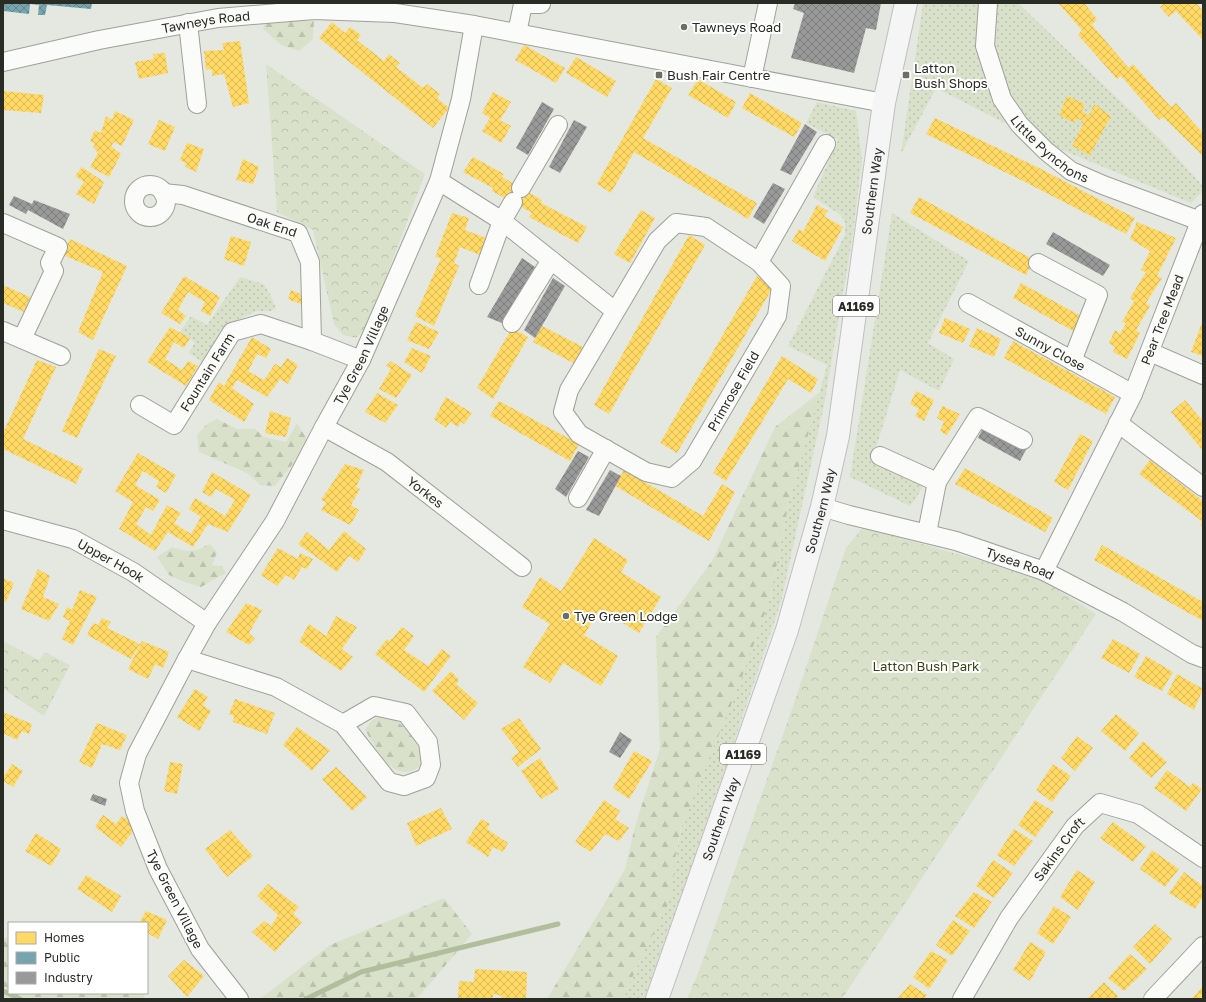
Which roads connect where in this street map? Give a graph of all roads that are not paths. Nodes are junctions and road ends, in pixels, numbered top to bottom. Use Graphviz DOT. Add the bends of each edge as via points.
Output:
graph roads {
  1 [pos="768,3"];
  2 [pos="906,3"];
  3 [pos="988,3"];
  4 [pos="541,4"];
  5 [pos="314,7"];
  6 [pos="188,23"];
  7 [pos="474,25"];
  8 [pos="517,33"];
  9 [pos="3,62"];
  10 [pos="752,78"];
  11 [pos="197,104"];
  12 [pos="884,104"];
  13 [pos="558,125"];
  14 [pos="826,144"];
  15 [pos="439,181"];
  16 [pos="163,193"];
  17 [pos="1202,218"];
  18 [pos="502,221"];
  19 [pos="3,223"];
  20 [pos="551,260"];
  21 [pos="759,262"];
  22 [pos="1038,263"];
  23 [pos="479,286"];
  24 [pos="968,303"];
  25 [pos="616,311"];
  26 [pos="512,323"];
  27 [pos="3,331"];
  28 [pos="22,339"];
  29 [pos="312,341"];
  30 [pos="1150,352"];
  31 [pos="61,356"];
  32 [pos="361,360"];
  33 [pos="1072,360"];
  34 [pos="1203,375"];
  35 [pos="1133,394"];
  36 [pos="140,405"];
  37 [pos="1118,423"];
  38 [pos="324,427"];
  39 [pos="1023,440"];
  40 [pos="606,449"];
  41 [pos="880,456"];
  42 [pos="937,482"];
  43 [pos="1203,487"];
  44 [pos="578,498"];
  45 [pos="822,507"];
  46 [pos="3,520"];
  47 [pos="927,533"];
  48 [pos="522,567"];
  49 [pos="1044,572"];
  50 [pos="207,623"];
  51 [pos="1203,658"];
  52 [pos="187,659"];
  53 [pos="343,724"];
  54 [pos="1203,858"];
  55 [pos="1203,946"];
  56 [pos="239,999"];
  57 [pos="657,999"];
  58 [pos="962,999"];
  59 [pos="1153,999"];
  1 -- 10 [label="street"];
  2 -- 12 [label="main road, Southern Way / A1169"];
  3 -- 17 [label="street, Little Pynchons" via="985,46 1002,100 1019,124 1046,151 1072,171 1103,185"];
  4 -- 8 [label="street" via="523,4"];
  5 -- 6 [label="street, Tawneys Road"];
  5 -- 7 [label="street, Tawneys Road" via="395,13"];
  6 -- 9 [label="street, Tawneys Road"];
  6 -- 11 [label="street"];
  7 -- 8 [label="street, Tawneys Road"];
  7 -- 15 [label="street, Tye Green Village" via="461,99"];
  8 -- 10 [label="street, Tawneys Road"];
  10 -- 12 [label="street, Tawneys Road"];
  12 -- 45 [label="main road, Southern Way / A1169" via="838,436"];
  13 -- 18 [label="street"];
  14 -- 21 [label="street"];
  15 -- 18 [label="street"];
  15 -- 32 [label="street, Tye Green Village"];
  16 -- 29 [label="street, Oak End" via="183,195 298,233 310,262"];
  17 -- 30 [label="street, Pear Tree Mead"];
  18 -- 20 [label="street"];
  18 -- 23 [label="street"];
  19 -- 28 [label="street" via="58,247 50,263 54,271"];
  20 -- 25 [label="street"];
  20 -- 26 [label="street"];
  21 -- 25 [label="street, Primrose Field" via="706,227 676,223 657,241"];
  21 -- 40 [label="street, Primrose Field" via="781,286 777,316 692,461 672,478 646,472"];
  22 -- 33 [label="street" via="1098,295"];
  24 -- 33 [label="street, Sunny Close"];
  25 -- 40 [label="street, Primrose Field" via="569,390 563,412 579,434"];
  27 -- 28 [label="street"];
  28 -- 31 [label="street"];
  29 -- 32 [label="street, Fountain Farm"];
  29 -- 36 [label="street, Fountain Farm" via="261,324 232,332 174,425"];
  30 -- 34 [label="street"];
  30 -- 35 [label="street, Pear Tree Mead"];
  32 -- 38 [label="street, Tye Green Village"];
  33 -- 35 [label="street, Sunny Close"];
  35 -- 37 [label="street, Pear Tree Mead"];
  37 -- 43 [label="street"];
  37 -- 49 [label="street, Pear Tree Mead"];
  38 -- 48 [label="street, Yorkes" via="387,462"];
  38 -- 50 [label="street, Tye Green Village" via="275,521"];
  39 -- 42 [label="street" via="978,417"];
  40 -- 44 [label="street"];
  41 -- 42 [label="street"];
  42 -- 47 [label="street"];
  45 -- 47 [label="street, Tysea Road"];
  45 -- 57 [label="main road, Southern Way / A1169" via="787,630"];
  46 -- 50 [label="street, Upper Hook" via="73,539 133,572"];
  47 -- 49 [label="street, Tysea Road"];
  49 -- 51 [label="street, Tysea Road" via="1123,612 1192,654"];
  50 -- 52 [label="street, Tye Green Village"];
  52 -- 53 [label="street" via="276,687"];
  52 -- 56 [label="street, Tye Green Village" via="137,754 129,783 134,811 158,869 200,949"];
  53 -- 53 [label="street" via="374,706 406,713 428,742 431,765 426,778 404,786 390,782"];
  54 -- 58 [label="street, Sakins Croft" via="1138,814 1100,803 1075,826 1009,918"];
  55 -- 59 [label="street"];
}
